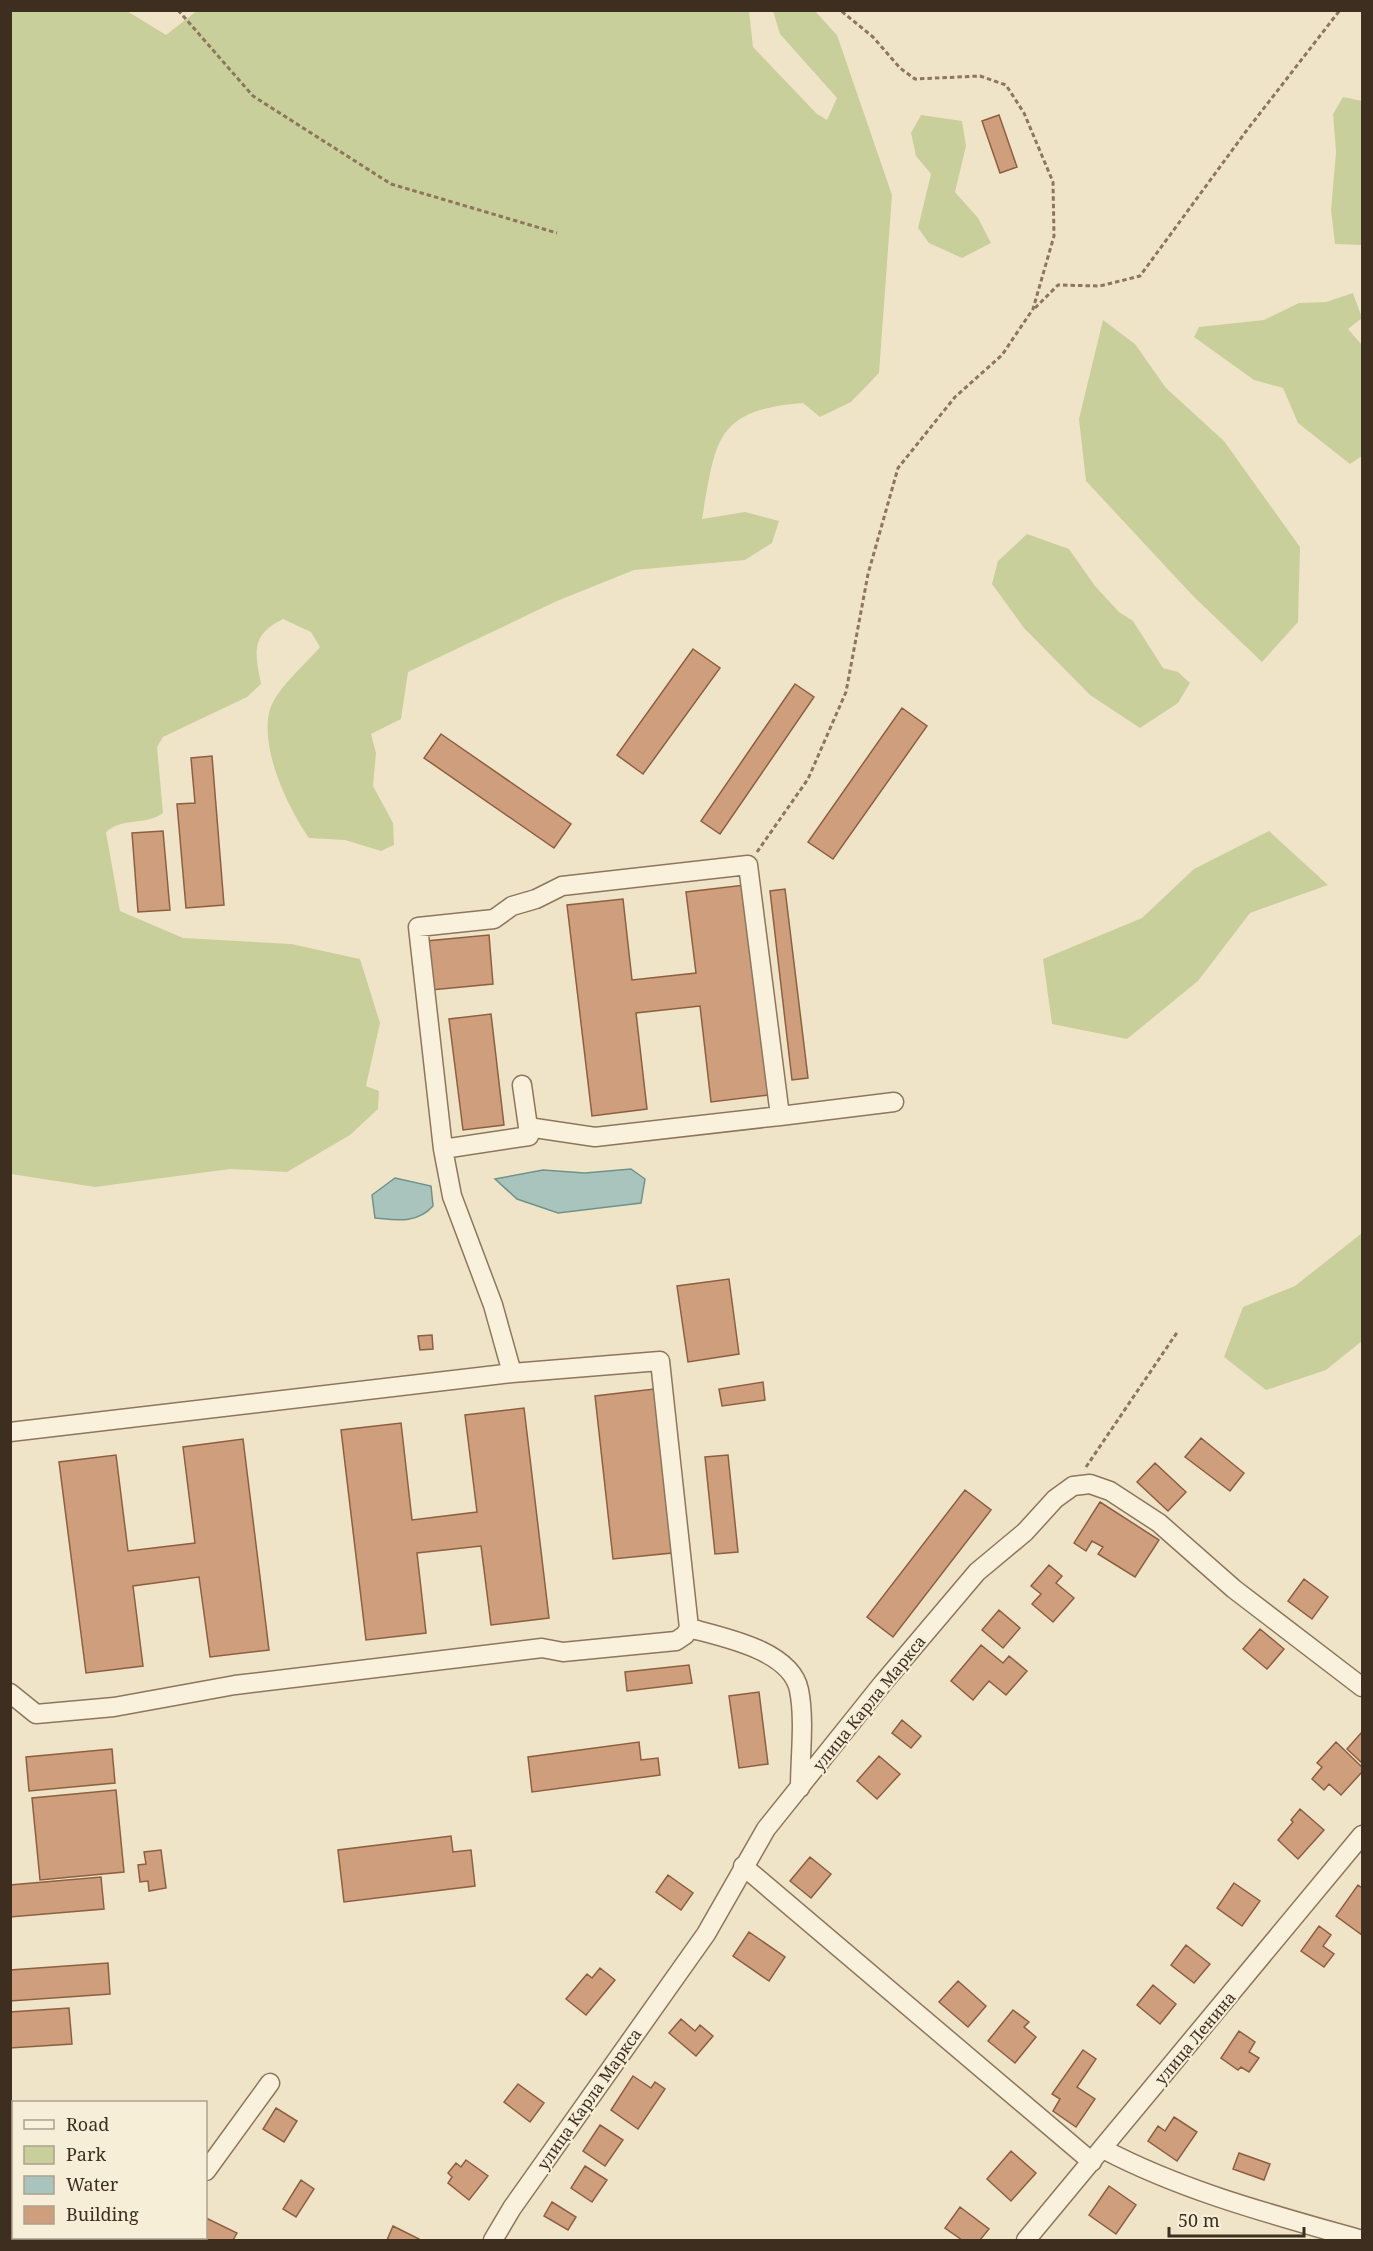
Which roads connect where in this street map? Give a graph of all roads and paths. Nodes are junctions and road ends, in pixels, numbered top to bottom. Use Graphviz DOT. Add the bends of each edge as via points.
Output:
graph roads {
  1 [pos="178,10"];
  2 [pos="840,10"];
  3 [pos="1340,10"];
  4 [pos="557,233"];
  5 [pos="1033,309"];
  6 [pos="748,865"];
  7 [pos="522,1085"];
  8 [pos="894,1102"];
  9 [pos="780,1116"];
  10 [pos="528,1127"];
  11 [pos="443,1149"];
  12 [pos="1178,1331"];
  13 [pos="512,1373"];
  14 [pos="10,1432"];
  15 [pos="1073,1486"];
  16 [pos="689,1628"];
  17 [pos="1362,1687"];
  18 [pos="10,1693"];
  19 [pos="800,1788"];
  20 [pos="1362,1835"];
  21 [pos="743,1866"];
  22 [pos="270,2083"];
  23 [pos="1097,2156"];
  24 [pos="207,2169"];
  25 [pos="1362,2240"];
  26 [pos="493,2241"];
  27 [pos="1026,2241"];
  1 -- 4 [label="path" via="253,96 391,184"];
  2 -- 5 [label="path" via="915,79 980,76 1006,85 1024,113 1053,182 1054,236"];
  3 -- 5 [label="path" via="1140,276 1100,286 1058,285"];
  5 -- 6 [label="path" via="1002,356 955,398 898,468 868,574 846,692 808,779"];
  6 -- 9 [label="street"];
  6 -- 11 [label="street" via="562,886 512,906 494,919 418,927"];
  7 -- 10 [label="street"];
  8 -- 9 [label="street"];
  9 -- 10 [label="street" via="595,1137"];
  10 -- 11 [label="street" via="529,1136"];
  11 -- 13 [label="street" via="452,1196 493,1305"];
  12 -- 15 [label="path"];
  13 -- 14 [label="street"];
  13 -- 16 [label="street" via="660,1361"];
  15 -- 17 [label="street" via="1090,1484 1110,1491 1159,1523 1234,1589"];
  15 -- 19 [label="street, улица Карла Маркса" via="1055,1498 1025,1532 977,1572"];
  16 -- 18 [label="street" via="676,1641 563,1652 542,1648 236,1685 114,1707 36,1714"];
  16 -- 19 [label="street" via="747,1644 790,1673 800,1702"];
  19 -- 21 [label="street, улица Карла Маркса" via="766,1829"];
  20 -- 23 [label="street, улица Ленина"];
  21 -- 23 [label="street"];
  21 -- 26 [label="street, улица Карла Маркса" via="706,1934 512,2208"];
  22 -- 24 [label="street"];
  23 -- 25 [label="street" via="1219,2200"];
  23 -- 27 [label="street, улица Ленина"];
}
